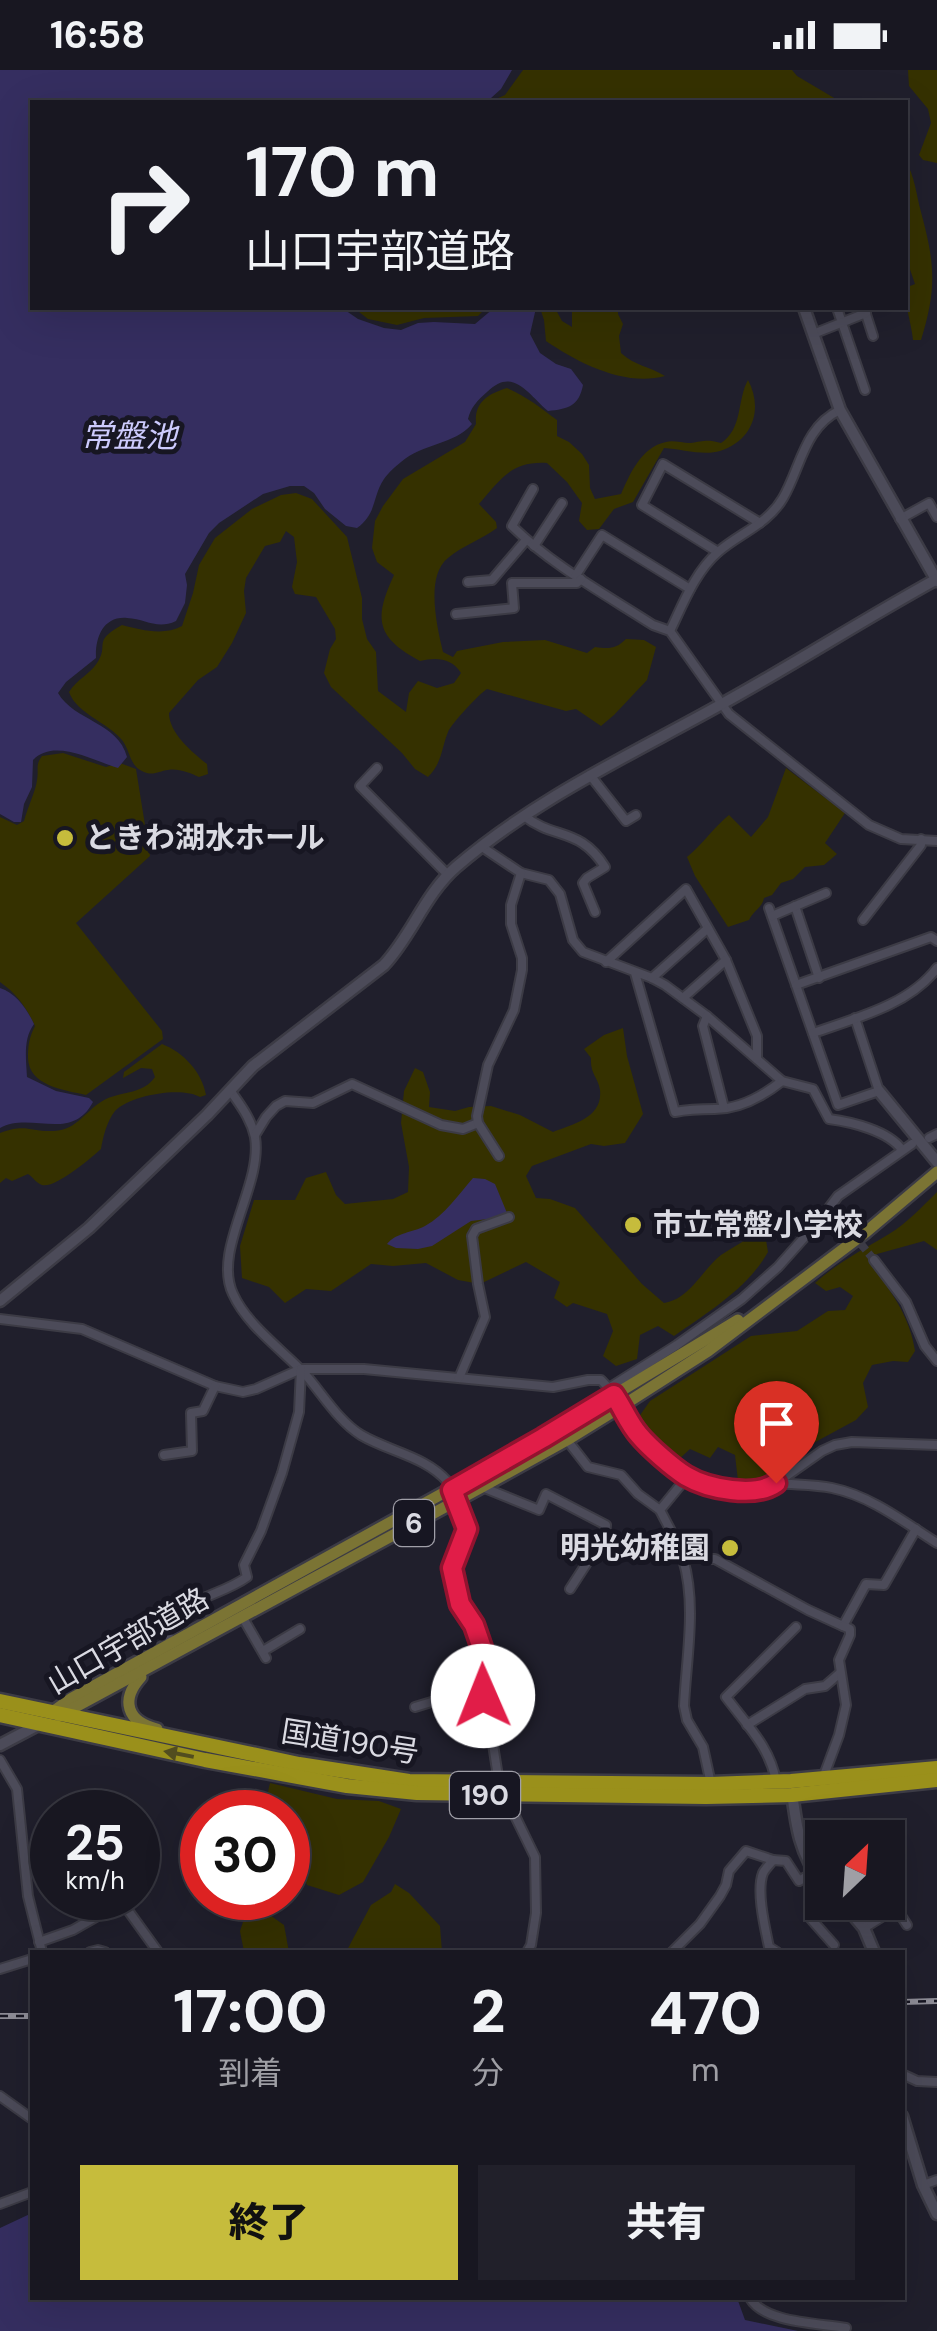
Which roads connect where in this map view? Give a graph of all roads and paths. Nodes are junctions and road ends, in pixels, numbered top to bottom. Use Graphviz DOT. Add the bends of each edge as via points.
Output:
graph roads {
  1 [pos="805,310"];
  2 [pos="837,310"];
  3 [pos="865,310"];
  4 [pos="842,322"];
  5 [pos="814,334"];
  6 [pos="874,336"];
  7 [pos="865,390"];
  8 [pos="840,410"];
  9 [pos="533,489"];
  10 [pos="562,502"];
  11 [pos="937,517"];
  12 [pos="900,519"];
  13 [pos="760,523"];
  14 [pos="530,543"];
  15 [pos="718,552"];
  16 [pos="578,577"];
  17 [pos="937,580"];
  18 [pos="468,582"];
  19 [pos="690,589"];
  20 [pos="456,614"];
  21 [pos="670,631"];
  22 [pos="723,703"];
  23 [pos="377,768"];
  24 [pos="590,775"];
  25 [pos="636,815"];
  26 [pos="524,816"];
  27 [pos="921,839"];
  28 [pos="937,841"];
  29 [pos="482,847"];
  30 [pos="521,873"];
  31 [pos="448,874"];
  32 [pos="826,893"];
  33 [pos="795,906"];
  34 [pos="595,912"];
  35 [pos="863,920"];
  36 [pos="707,928"];
  37 [pos="937,941"];
  38 [pos="726,960"];
  39 [pos="606,962"];
  40 [pos="937,968"];
  41 [pos="635,973"];
  42 [pos="652,978"];
  43 [pos="819,978"];
  44 [pos="796,985"];
  45 [pos="683,998"];
  46 [pos="707,1016"];
  47 [pos="854,1018"];
  48 [pos="814,1033"];
  49 [pos="757,1059"];
  50 [pos="782,1081"];
  51 [pos="230,1090"];
  52 [pos="879,1091"];
  53 [pos="724,1108"];
  54 [pos="478,1123"];
  55 [pos="254,1136"];
  56 [pos="912,1144"];
  57 [pos="902,1150"];
  58 [pos="500,1156"];
  59 [pos="937,1162"];
  60 [pos="937,1172"];
  61 [pos="830,1206"];
  62 [pos="838,1216"];
  63 [pos="510,1217"];
  64 [pos="874,1260"];
  65 [pos="0,1301"];
  66 [pos="0,1319"];
  67 [pos="937,1361"];
  68 [pos="300,1369"];
  69 [pos="459,1378"];
  70 [pos="215,1386"];
  71 [pos="615,1396"];
  72 [pos="568,1440"];
  73 [pos="937,1445"];
  74 [pos="164,1455"];
  75 [pos="687,1477"];
  76 [pos="776,1483"];
  77 [pos="482,1487"];
  78 [pos="454,1495"];
  79 [pos="660,1510"];
  80 [pos="916,1529"];
  81 [pos="937,1532"];
  82 [pos="926,1536"];
  83 [pos="937,1543"];
  84 [pos="684,1558"];
  85 [pos="570,1589"];
  86 [pos="243,1618"];
  87 [pos="843,1626"];
  88 [pos="796,1627"];
  89 [pos="300,1629"];
  90 [pos="172,1644"];
  91 [pos="165,1660"];
  92 [pos="840,1674"];
  93 [pos="484,1686"];
  94 [pos="0,1701"];
  95 [pos="415,1707"];
  96 [pos="56,1714"];
  97 [pos="0,1715"];
  98 [pos="38,1725"];
  99 [pos="747,1725"];
  100 [pos="0,1745"];
  101 [pos="224,1749"];
  102 [pos="0,1760"];
  103 [pos="937,1768"];
  104 [pos="822,1778"];
  105 [pos="937,1780"];
  106 [pos="711,1784"];
  107 [pos="786,1786"];
  108 [pos="502,1789"];
  109 [pos="805,1853"];
  110 [pos="773,1860"];
  111 [pos="805,1879"];
  112 [pos="811,1920"];
  113 [pos="857,1920"];
  114 [pos="908,1925"];
  115 [pos="864,1928"];
  116 [pos="38,1942"];
  117 [pos="834,1945"];
  118 [pos="41,1950"];
  119 [pos="157,1950"];
  120 [pos="528,1950"];
  121 [pos="674,1950"];
  122 [pos="773,1950"];
  123 [pos="871,1950"];
  124 [pos="30,1961"];
  125 [pos="0,1969"];
  126 [pos="905,2075"];
  127 [pos="937,2082"];
  128 [pos="0,2096"];
  129 [pos="30,2118"];
  130 [pos="905,2126"];
  131 [pos="937,2180"];
  132 [pos="923,2185"];
  133 [pos="30,2193"];
  134 [pos="0,2204"];
  135 [pos="937,2214"];
  136 [pos="751,2300"];
  137 [pos="846,2328"];
  1 -- 5 [label="street"];
  2 -- 4 [label="street"];
  3 -- 4 [label="street"];
  3 -- 6 [label="street"];
  4 -- 5 [label="street"];
  4 -- 7 [label="street"];
  5 -- 8 [label="street"];
  8 -- 12 [label="street"];
  8 -- 13 [label="street" via="812,432 784,497"];
  9 -- 14 [label="street" via="512,526"];
  10 -- 14 [label="street"];
  11 -- 12 [label="street" via="928,503"];
  12 -- 17 [label="street"];
  13 -- 15 [label="street"];
  13 -- 15 [label="street" via="663,464 642,505"];
  14 -- 16 [label="street"];
  14 -- 18 [label="street" via="492,580"];
  15 -- 19 [label="street"];
  16 -- 19 [label="street" via="602,536"];
  16 -- 20 [label="street" via="577,583 512,583 514,608"];
  16 -- 21 [label="street"];
  17 -- 22 [label="street"];
  19 -- 21 [label="street"];
  21 -- 22 [label="street"];
  22 -- 24 [label="street"];
  22 -- 27 [label="street" via="868,824 901,840"];
  23 -- 31 [label="street" via="360,786"];
  24 -- 25 [label="street" via="626,821"];
  24 -- 26 [label="street"];
  26 -- 29 [label="street"];
  26 -- 34 [label="street" via="596,852 605,867 583,883"];
  27 -- 28 [label="street"];
  27 -- 35 [label="street"];
  29 -- 30 [label="street"];
  29 -- 31 [label="street"];
  30 -- 39 [label="street" via="549,880 577,946"];
  30 -- 54 [label="street" via="511,924 522,970 514,1010 488,1065"];
  31 -- 51 [label="street" via="384,964"];
  32 -- 33 [label="street"];
  33 -- 43 [label="street"];
  33 -- 44 [label="street" via="770,912"];
  36 -- 38 [label="street"];
  36 -- 39 [label="street" via="686,890"];
  36 -- 42 [label="street"];
  37 -- 43 [label="street" via="931,936"];
  38 -- 45 [label="street"];
  38 -- 49 [label="street" via="757,1036"];
  39 -- 41 [label="street"];
  40 -- 47 [label="street" via="924,984"];
  41 -- 42 [label="street"];
  41 -- 53 [label="street" via="675,1112"];
  42 -- 45 [label="street"];
  43 -- 44 [label="street"];
  44 -- 48 [label="street"];
  45 -- 46 [label="street"];
  46 -- 49 [label="street"];
  46 -- 53 [label="street" via="703,1026"];
  47 -- 48 [label="street"];
  47 -- 52 [label="street"];
  48 -- 52 [label="street" via="838,1105"];
  49 -- 50 [label="street"];
  50 -- 53 [label="street"];
  50 -- 57 [label="street" via="812,1088 829,1119 890,1137"];
  51 -- 55 [label="street"];
  51 -- 65 [label="street" via="90,1228"];
  52 -- 59 [label="street"];
  54 -- 55 [label="street" via="462,1129 440,1125 352,1084 314,1103 285,1101"];
  54 -- 58 [label="street"];
  55 -- 68 [label="street" via="255,1162 230,1253 231,1292"];
  56 -- 57 [label="street"];
  57 -- 61 [label="street"];
  60 -- 71 [label="main road, 山口宇部道路 / 6" via="708,1351"];
  61 -- 62 [label="street"];
  61 -- 71 [label="street" via="742,1299"];
  63 -- 69 [label="street" via="472,1236 486,1317"];
  64 -- 67 [label="street"];
  66 -- 70 [label="street" via="82,1329"];
  68 -- 69 [label="street"];
  68 -- 70 [label="street" via="242,1392"];
  68 -- 78 [label="street" via="352,1428 434,1468"];
  68 -- 90 [label="street" via="299,1412 244,1565 247,1576 172,1616 166,1628"];
  69 -- 71 [label="street" via="552,1387 601,1380"];
  70 -- 74 [label="street" via="204,1411 191,1412 192,1451"];
  71 -- 72 [label="main road, 山口宇部道路 / 6"];
  71 -- 75 [label="street" via="638,1435"];
  71 -- 78 [label="main road, 山口宇部道路 / 6"];
  72 -- 77 [label="main road, 山口宇部道路 / 6"];
  72 -- 79 [label="street" via="588,1467 621,1475"];
  73 -- 76 [label="street" via="835,1444"];
  75 -- 76 [label="street" via="745,1490"];
  75 -- 79 [label="street"];
  76 -- 80 [label="street" via="857,1496"];
  77 -- 78 [label="main road, 山口宇部道路 / 6"];
  77 -- 85 [label="street" via="539,1510 546,1494 606,1524"];
  78 -- 86 [label="main road, 山口宇部道路 / 6"];
  78 -- 90 [label="main road, 山口宇部道路 / 6"];
  78 -- 93 [label="street" via="467,1529 452,1568 460,1604 483,1651"];
  79 -- 84 [label="street"];
  80 -- 82 [label="street"];
  80 -- 87 [label="street" via="884,1585 866,1584"];
  81 -- 82 [label="street"];
  82 -- 83 [label="street"];
  84 -- 87 [label="street" via="715,1559"];
  84 -- 106 [label="street" via="690,1610 684,1706"];
  86 -- 89 [label="street" via="265,1654"];
  86 -- 91 [label="main road, 山口宇部道路 / 6"];
  87 -- 92 [label="street" via="850,1635"];
  88 -- 99 [label="street" via="726,1697"];
  90 -- 96 [label="main road, 山口宇部道路 / 6" via="72,1698"];
  91 -- 96 [label="main road, 山口宇部道路 / 6"];
  91 -- 101 [label="main road" via="131,1689 130,1710 149,1727"];
  92 -- 99 [label="street"];
  92 -- 104 [label="street" via="846,1705"];
  93 -- 95 [label="street"];
  93 -- 108 [label="street" via="482,1720"];
  94 -- 96 [label="highway, 国道190号 / 190"];
  96 -- 98 [label="main road, 山口宇部道路 / 6"];
  96 -- 101 [label="highway, 国道190号 / 190"];
  97 -- 98 [label="highway, 国道190号 / 190"];
  98 -- 100 [label="street"];
  108 -- 98 [label="highway, 国道190号 / 190, one-way" via="417,1793 347,1786"];
  99 -- 107 [label="street"];
  101 -- 108 [label="highway, 国道190号 / 190" via="376,1777"];
  102 -- 116 [label="street" via="17,1790"];
  103 -- 104 [label="highway, 国道190号 / 190"];
  104 -- 107 [label="highway, 国道190号 / 190"];
  105 -- 107 [label="highway, 国道190号 / 190"];
  106 -- 107 [label="highway, 国道190号 / 190"];
  106 -- 108 [label="highway, 国道190号 / 190"];
  107 -- 108 [label="highway, 国道190号 / 190" via="706,1798"];
  107 -- 109 [label="street"];
  108 -- 120 [label="street" via="535,1857 536,1913"];
  110 -- 111 [label="street" via="786,1861 799,1881"];
  110 -- 121 [label="street" via="746,1851 700,1924"];
  110 -- 122 [label="street" via="761,1886"];
  112 -- 117 [label="street"];
  113 -- 115 [label="street"];
  114 -- 115 [label="street" via="896,1908"];
  115 -- 123 [label="street"];
  116 -- 118 [label="street"];
  116 -- 119 [label="street" via="122,1902"];
  124 -- 125 [label="street"];
  126 -- 127 [label="street"];
  128 -- 129 [label="street"];
  130 -- 132 [label="street"];
  131 -- 132 [label="street"];
  132 -- 135 [label="street"];
  133 -- 134 [label="street"];
  136 -- 137 [label="street" via="772,2316"];
}
